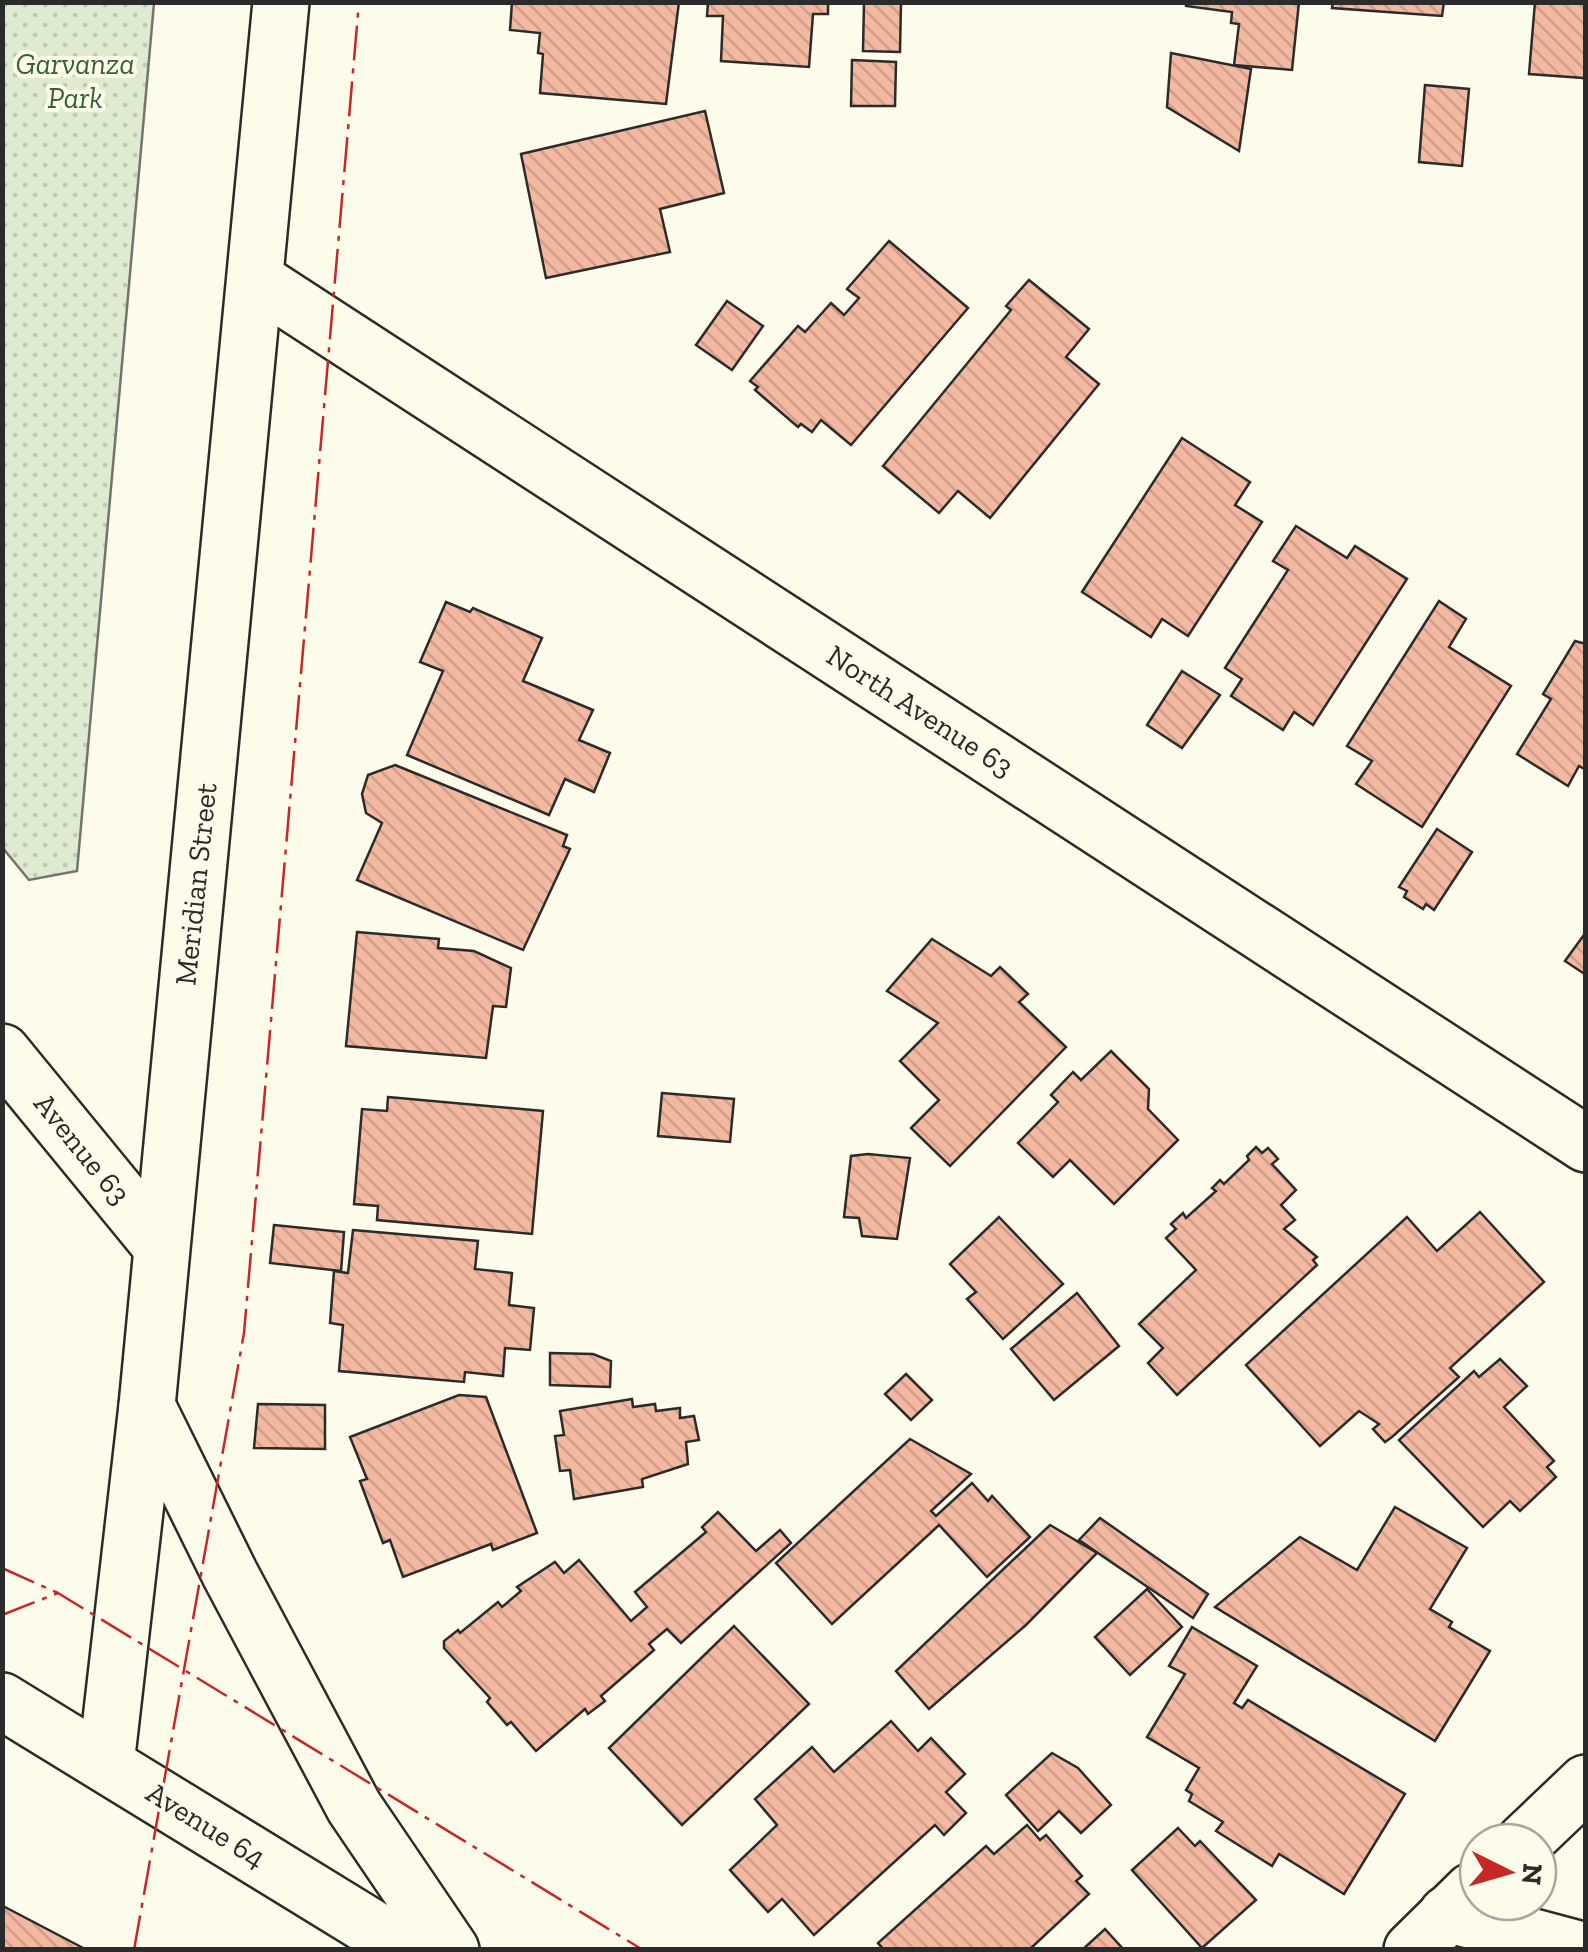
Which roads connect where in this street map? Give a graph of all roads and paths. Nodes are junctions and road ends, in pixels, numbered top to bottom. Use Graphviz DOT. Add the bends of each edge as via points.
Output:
graph roads {
  1 [pos="280,2"];
  2 [pos="255,279"];
  3 [pos="2,1052"];
  4 [pos="1586,1144"];
  5 [pos="161,1246"];
  6 [pos="147,1406"];
  7 [pos="2,1701"];
  8 [pos="106,1764"];
  9 [pos="1586,1783"];
  10 [pos="1545,1822"];
  11 [pos="1446,1916"];
  12 [pos="408,1950"];
  13 [pos="450,1950"];
  14 [pos="1582,1950"];
  1 -- 2 [label="street, Meridian Street"];
  2 -- 4 [label="street, North Avenue 63"];
  2 -- 5 [label="street, Meridian Street"];
  3 -- 5 [label="street, Avenue 63"];
  5 -- 6 [label="street, Meridian Street"];
  6 -- 8 [label="street, Meridian Street"];
  6 -- 13 [label="street" via="354,1807"];
  7 -- 8 [label="street, Avenue 64"];
  8 -- 12 [label="street, Avenue 64"];
  9 -- 10 [label="street"];
  11 -- 14 [label="street"];
}
